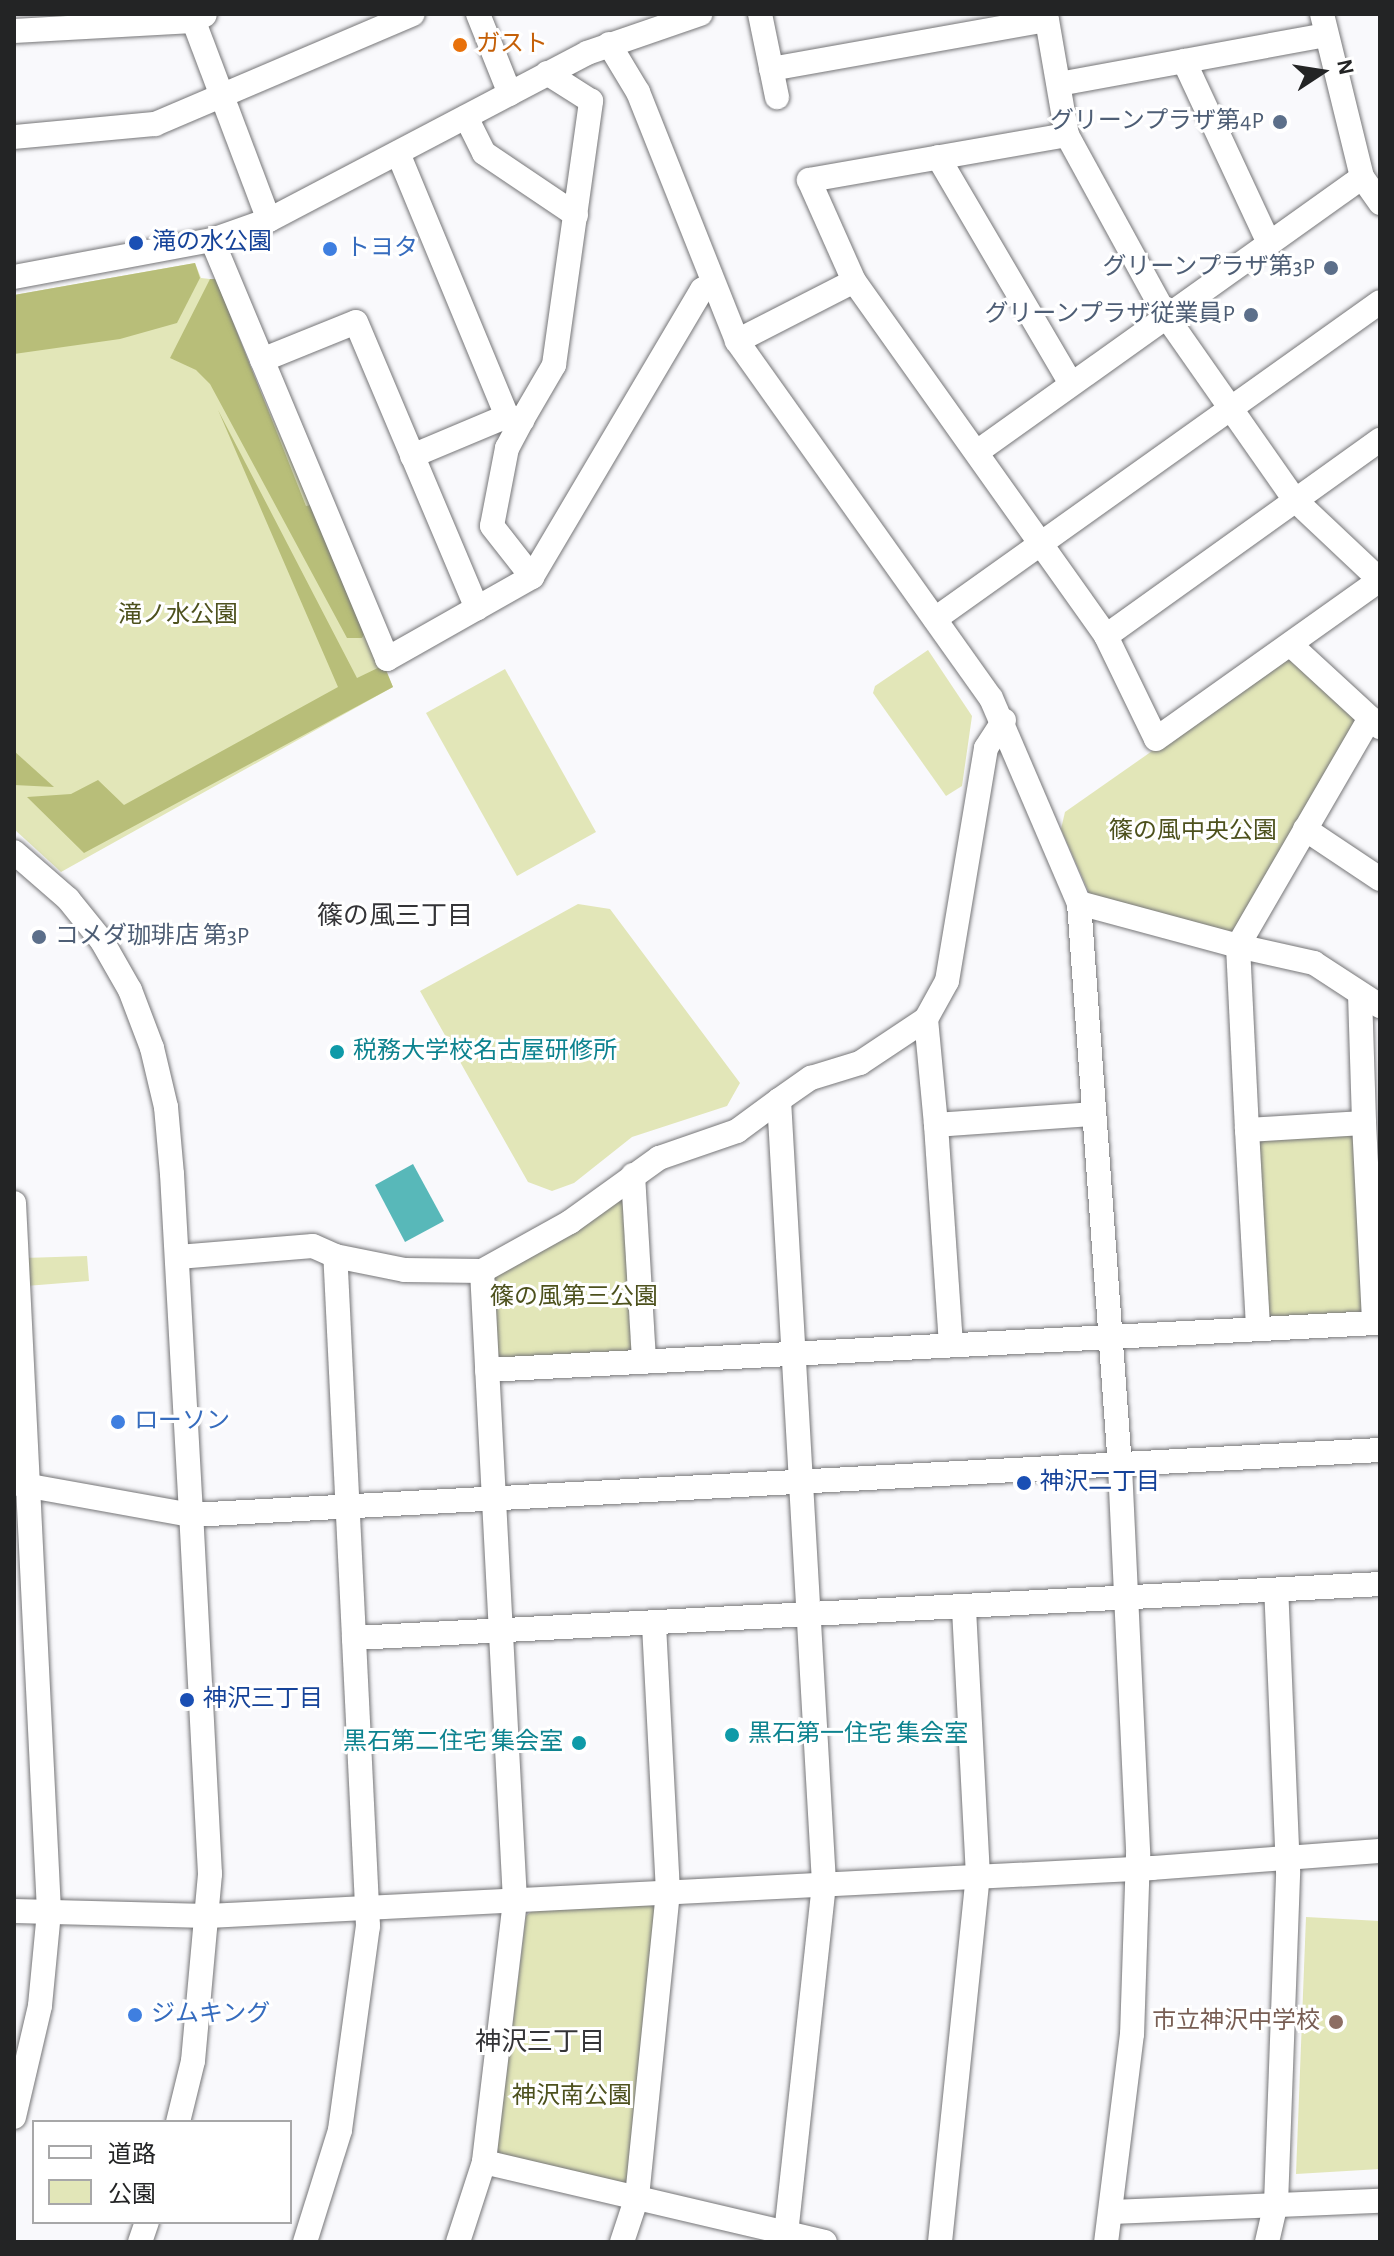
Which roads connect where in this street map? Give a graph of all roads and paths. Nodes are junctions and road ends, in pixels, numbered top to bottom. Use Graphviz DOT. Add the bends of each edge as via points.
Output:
graph roads {
  1 [pos="413,14"];
  2 [pos="478,14"];
  3 [pos="700,14"];
  4 [pos="760,14"];
  5 [pos="197,16"];
  6 [pos="1047,17"];
  7 [pos="676,18"];
  8 [pos="1324,25"];
  9 [pos="14,31"];
  10 [pos="609,44"];
  11 [pos="1184,61"];
  12 [pos="771,69"];
  13 [pos="547,73"];
  14 [pos="1059,84"];
  15 [pos="510,94"];
  16 [pos="777,97"];
  17 [pos="222,100"];
  18 [pos="466,117"];
  19 [pos="1067,135"];
  20 [pos="14,137"];
  21 [pos="398,153"];
  22 [pos="938,157"];
  23 [pos="1362,177"];
  24 [pos="1380,203"];
  25 [pos="576,215"];
  26 [pos="269,220"];
  27 [pos="212,240"];
  28 [pos="1269,243"];
  29 [pos="14,277"];
  30 [pos="854,281"];
  31 [pos="712,283"];
  32 [pos="1380,302"];
  33 [pos="1166,316"];
  34 [pos="737,341"];
  35 [pos="262,360"];
  36 [pos="1071,384"];
  37 [pos="1233,408"];
  38 [pos="515,418"];
  39 [pos="1380,440"];
  40 [pos="977,452"];
  41 [pos="412,456"];
  42 [pos="1295,500"];
  43 [pos="1041,545"];
  44 [pos="532,577"];
  45 [pos="1380,580"];
  46 [pos="477,609"];
  47 [pos="935,619"];
  48 [pos="1106,636"];
  49 [pos="1292,646"];
  50 [pos="1004,720"];
  51 [pos="1375,722"];
  52 [pos="1305,829"];
  53 [pos="14,852"];
  54 [pos="1380,879"];
  55 [pos="1079,903"];
  56 [pos="1238,946"];
  57 [pos="1370,1000"];
  58 [pos="926,1019"];
  59 [pos="779,1100"];
  60 [pos="1094,1114"];
  61 [pos="1364,1123"];
  62 [pos="936,1125"];
  63 [pos="1247,1130"];
  64 [pos="633,1175"];
  65 [pos="14,1203"];
  66 [pos="335,1256"];
  67 [pos="178,1257"];
  68 [pos="482,1271"];
  69 [pos="1377,1323"];
  70 [pos="1258,1328"];
  71 [pos="1109,1337"];
  72 [pos="951,1345"];
  73 [pos="793,1353"];
  74 [pos="644,1362"];
  75 [pos="487,1370"];
  76 [pos="1380,1450"];
  77 [pos="1120,1467"];
  78 [pos="802,1483"];
  79 [pos="22,1485"];
  80 [pos="494,1501"];
  81 [pos="348,1507"];
  82 [pos="191,1515"];
  83 [pos="1380,1584"];
  84 [pos="1276,1590"];
  85 [pos="25,1594"];
  86 [pos="1126,1598"];
  87 [pos="964,1606"];
  88 [pos="810,1614"];
  89 [pos="654,1622"];
  90 [pos="501,1630"];
  91 [pos="354,1638"];
  92 [pos="1380,1851"];
  93 [pos="1288,1858"];
  94 [pos="1138,1869"];
  95 [pos="978,1876"];
  96 [pos="824,1884"];
  97 [pos="668,1892"];
  98 [pos="515,1901"];
  99 [pos="369,1907"];
  100 [pos="14,1911"];
  101 [pos="49,1912"];
  102 [pos="208,1916"];
  103 [pos="14,2117"];
  104 [pos="178,2120"];
  105 [pos="484,2162"];
  106 [pos="637,2197"];
  107 [pos="1380,2201"];
  108 [pos="1276,2204"];
  109 [pos="1112,2212"];
  110 [pos="787,2238"];
  111 [pos="305,2242"];
  112 [pos="458,2242"];
  113 [pos="622,2242"];
  114 [pos="825,2242"];
  115 [pos="940,2242"];
  116 [pos="1106,2242"];
  117 [pos="1267,2242"];
  1 -- 17 [label="street"];
  2 -- 15 [label="street"];
  3 -- 7 [label="street"];
  4 -- 12 [label="street"];
  5 -- 9 [label="street"];
  5 -- 17 [label="street"];
  6 -- 12 [label="street"];
  6 -- 14 [label="street"];
  7 -- 10 [label="street"];
  8 -- 11 [label="street"];
  8 -- 23 [label="street"];
  10 -- 13 [label="street"];
  10 -- 31 [label="street" via="638,92"];
  11 -- 14 [label="street"];
  11 -- 28 [label="street"];
  12 -- 16 [label="street"];
  13 -- 15 [label="street"];
  13 -- 25 [label="street" via="591,101"];
  14 -- 19 [label="street"];
  15 -- 18 [label="street"];
  17 -- 20 [label="street" via="155,124"];
  17 -- 26 [label="street"];
  18 -- 21 [label="street"];
  18 -- 25 [label="street" via="484,153"];
  19 -- 22 [label="street"];
  19 -- 33 [label="street"];
  21 -- 26 [label="street"];
  21 -- 38 [label="street"];
  22 -- 30 [label="street" via="809,180"];
  22 -- 36 [label="street"];
  23 -- 24 [label="street"];
  23 -- 28 [label="street"];
  25 -- 38 [label="street" via="554,365"];
  26 -- 27 [label="street"];
  27 -- 29 [label="street"];
  27 -- 35 [label="street"];
  28 -- 33 [label="street"];
  30 -- 34 [label="street"];
  30 -- 40 [label="street"];
  31 -- 34 [label="street"];
  31 -- 44 [label="street" via="702,290"];
  32 -- 37 [label="street"];
  33 -- 36 [label="street"];
  33 -- 37 [label="street"];
  34 -- 47 [label="street"];
  35 -- 41 [label="street" via="356,322"];
  35 -- 46 [label="street" via="387,659"];
  36 -- 40 [label="street"];
  37 -- 42 [label="street"];
  37 -- 43 [label="street"];
  38 -- 41 [label="street"];
  38 -- 44 [label="street" via="492,526"];
  39 -- 42 [label="street"];
  40 -- 43 [label="street"];
  41 -- 46 [label="street"];
  42 -- 45 [label="street"];
  42 -- 48 [label="street"];
  43 -- 47 [label="street"];
  43 -- 48 [label="street"];
  44 -- 46 [label="street"];
  45 -- 49 [label="street"];
  47 -- 50 [label="street"];
  48 -- 49 [label="street" via="1156,739"];
  49 -- 51 [label="street"];
  50 -- 55 [label="street"];
  50 -- 58 [label="street" via="986,748 947,981"];
  51 -- 52 [label="street"];
  52 -- 54 [label="street"];
  52 -- 56 [label="street"];
  53 -- 67 [label="street" via="68,899 102,941 130,990 166,1107"];
  55 -- 56 [label="street"];
  55 -- 60 [label="street"];
  56 -- 57 [label="street" via="1314,963"];
  56 -- 63 [label="street"];
  57 -- 61 [label="street"];
  58 -- 59 [label="street" via="860,1063 811,1078"];
  58 -- 62 [label="street"];
  59 -- 64 [label="street" via="737,1131 659,1158"];
  59 -- 73 [label="street"];
  60 -- 62 [label="street"];
  60 -- 71 [label="street"];
  61 -- 63 [label="street"];
  61 -- 69 [label="street"];
  62 -- 72 [label="street"];
  63 -- 70 [label="street"];
  64 -- 68 [label="street" via="543,1239"];
  64 -- 74 [label="street"];
  65 -- 79 [label="street"];
  66 -- 67 [label="street" via="313,1246"];
  66 -- 68 [label="street" via="405,1270"];
  66 -- 81 [label="street"];
  67 -- 82 [label="street"];
  68 -- 75 [label="street"];
  69 -- 70 [label="street"];
  70 -- 71 [label="street"];
  71 -- 72 [label="street"];
  71 -- 77 [label="street"];
  72 -- 73 [label="street"];
  73 -- 74 [label="street"];
  73 -- 78 [label="street"];
  74 -- 75 [label="street"];
  75 -- 80 [label="street"];
  76 -- 77 [label="street"];
  77 -- 78 [label="street"];
  77 -- 86 [label="street"];
  78 -- 80 [label="street"];
  78 -- 88 [label="street"];
  79 -- 82 [label="street"];
  79 -- 85 [label="street"];
  80 -- 81 [label="street"];
  80 -- 90 [label="street"];
  81 -- 82 [label="street"];
  81 -- 91 [label="street"];
  82 -- 102 [label="street" via="210,1846"];
  83 -- 84 [label="street"];
  84 -- 86 [label="street"];
  84 -- 93 [label="street"];
  85 -- 101 [label="street"];
  86 -- 87 [label="street"];
  86 -- 94 [label="street"];
  87 -- 88 [label="street"];
  87 -- 95 [label="street"];
  88 -- 89 [label="street"];
  88 -- 96 [label="street"];
  89 -- 90 [label="street"];
  89 -- 97 [label="street"];
  90 -- 91 [label="street"];
  90 -- 98 [label="street"];
  91 -- 99 [label="street"];
  92 -- 93 [label="street"];
  93 -- 94 [label="street"];
  93 -- 108 [label="street"];
  94 -- 95 [label="street"];
  94 -- 109 [label="street" via="1132,2034"];
  95 -- 96 [label="street"];
  95 -- 115 [label="street"];
  96 -- 97 [label="street"];
  96 -- 110 [label="street"];
  97 -- 98 [label="street"];
  97 -- 106 [label="street"];
  98 -- 99 [label="street"];
  98 -- 105 [label="street"];
  99 -- 102 [label="street"];
  99 -- 111 [label="street" via="340,2130"];
  100 -- 101 [label="street"];
  101 -- 102 [label="street"];
  101 -- 103 [label="street" via="40,2006"];
  102 -- 104 [label="street" via="193,2061"];
  105 -- 106 [label="street"];
  105 -- 112 [label="street"];
  106 -- 110 [label="street"];
  106 -- 113 [label="street"];
  107 -- 108 [label="street"];
  108 -- 109 [label="street"];
  108 -- 117 [label="street"];
  109 -- 116 [label="street"];
  110 -- 114 [label="street"];
}
